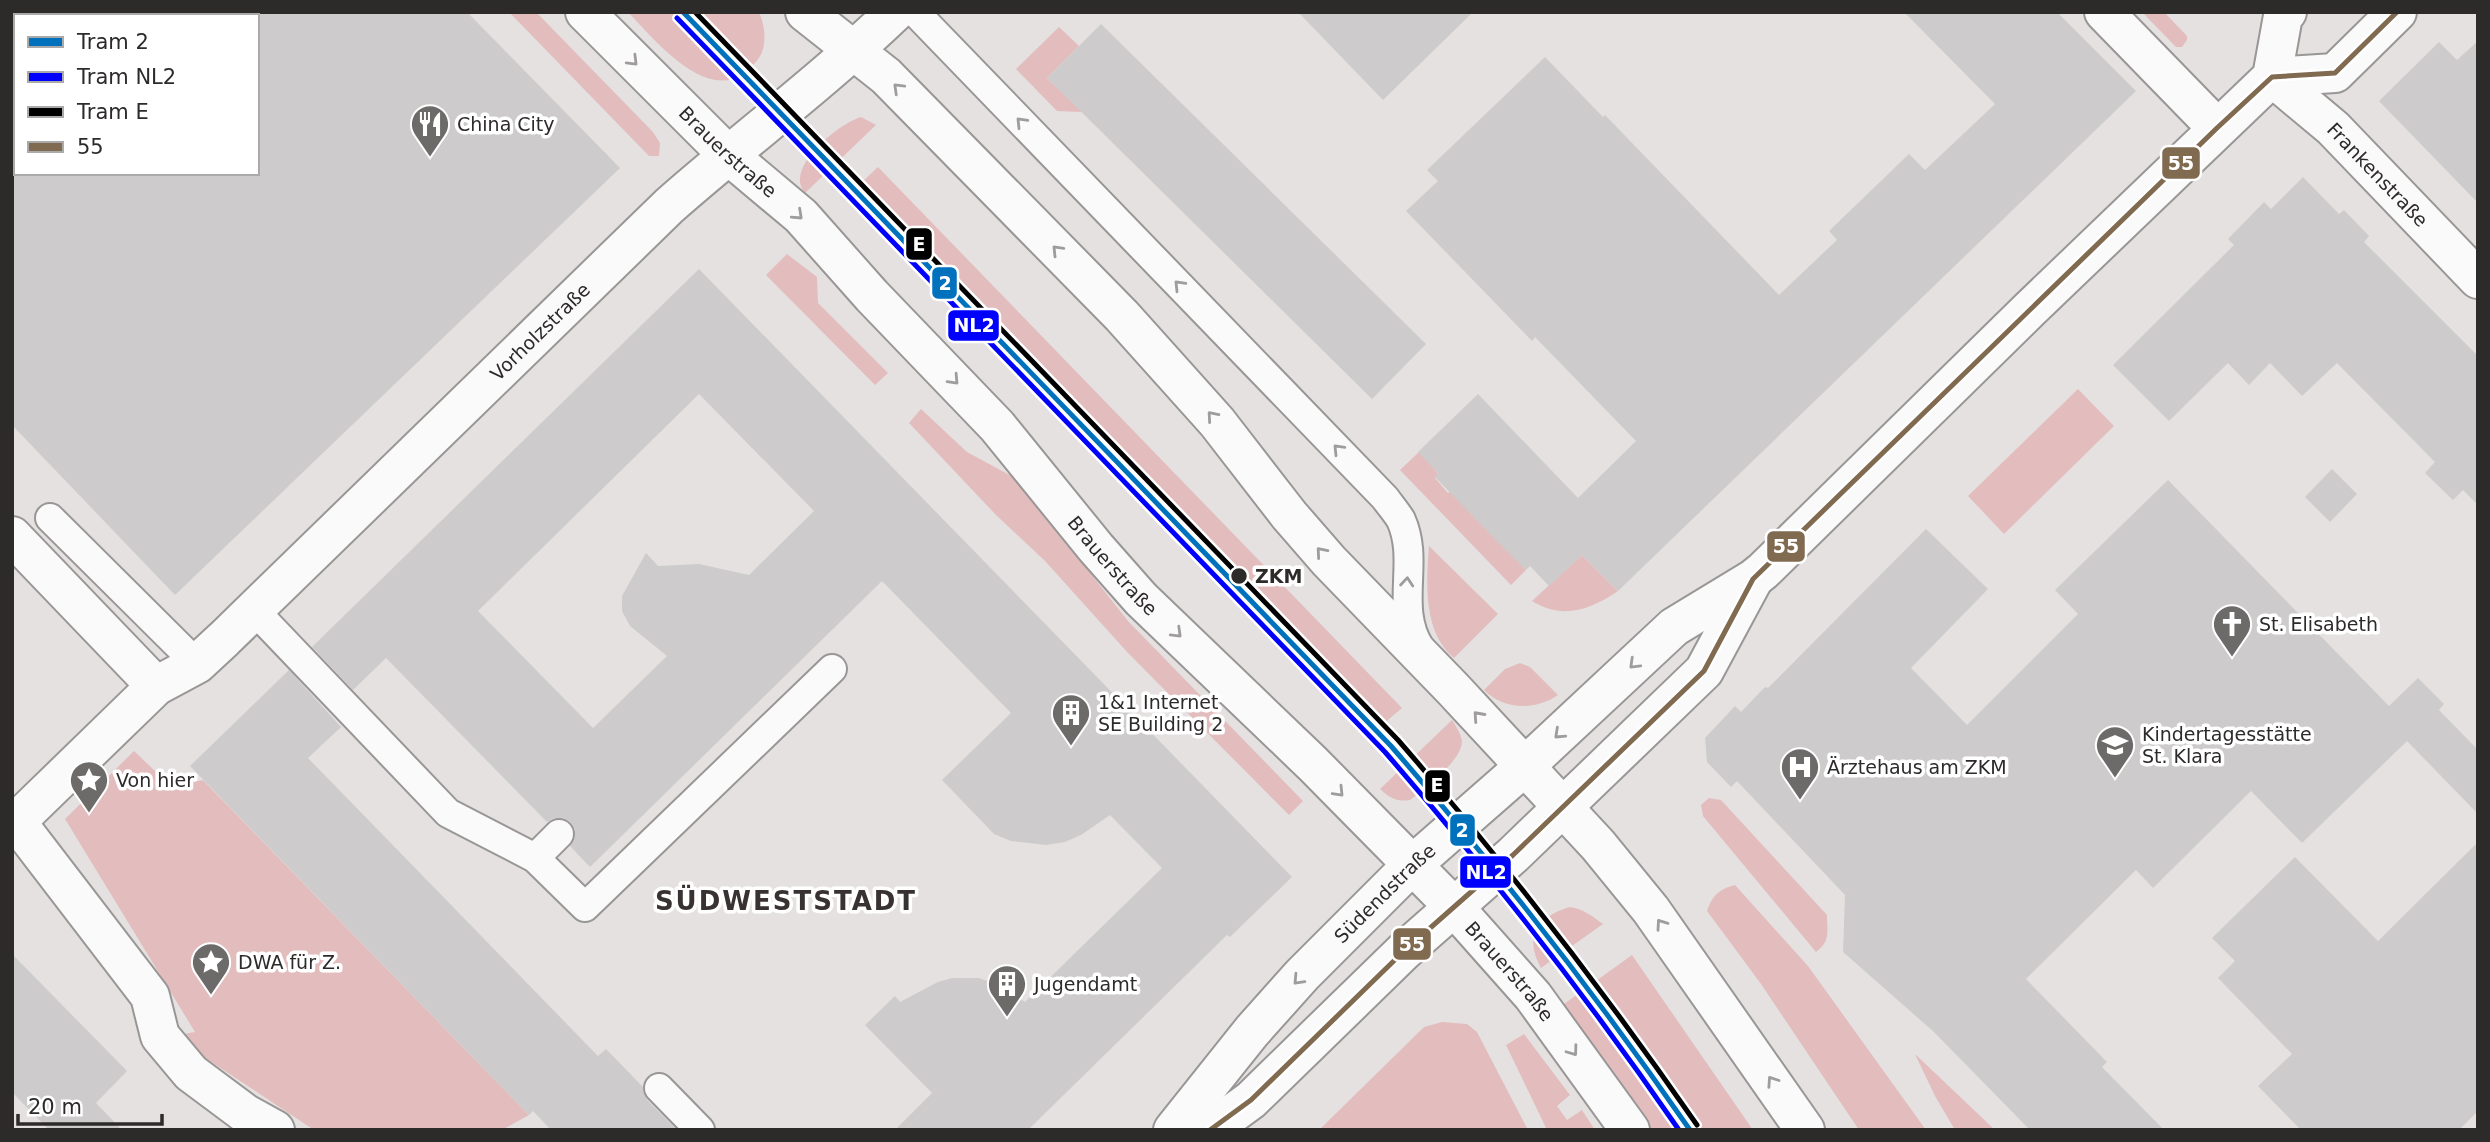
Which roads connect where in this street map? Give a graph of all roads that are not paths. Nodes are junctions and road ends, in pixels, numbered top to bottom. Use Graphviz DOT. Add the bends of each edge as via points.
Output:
graph roads {
  1 [pos="585,12"];
  2 [pos="805,12"];
  3 [pos="895,12"];
  4 [pos="915,12"];
  5 [pos="2104,12"];
  6 [pos="2287,12"];
  7 [pos="2397,12"];
  8 [pos="854,50"];
  9 [pos="2272,77"];
  10 [pos="2217,128"];
  11 [pos="727,154"];
  12 [pos="2478,279"];
  13 [pos="50,518"];
  14 [pos="12,536"];
  15 [pos="1753,579"];
  16 [pos="254,610"];
  17 [pos="198,664"];
  18 [pos="1432,668"];
  19 [pos="832,669"];
  20 [pos="156,686"];
  21 [pos="1524,767"];
  22 [pos="1563,807"];
  23 [pos="14,821"];
  24 [pos="559,834"];
  25 [pos="535,858"];
  26 [pos="1411,866"];
  27 [pos="1454,907"];
  28 [pos="659,1087"];
  29 [pos="275,1130"];
  30 [pos="700,1130"];
  31 [pos="1173,1130"];
  32 [pos="1210,1130"];
  33 [pos="1630,1130"];
  34 [pos="1805,1130"];
  1 -- 11 [label="street, Brauerstraße, one-way"];
  2 -- 8 [label="street"];
  3 -- 8 [label="street, Vorholzstraße"];
  18 -- 4 [label="lane, one-way" via="1407,618 1405,534 1385,498"];
  5 -- 10 [label="street"];
  6 -- 9 [label="street"];
  7 -- 9 [label="street" via="2335,73"];
  8 -- 11 [label="street, Vorholzstraße"];
  18 -- 8 [label="street, one-way" via="1329,561 1217,422 1122,316 935,124"];
  9 -- 10 [label="street, Südendstraße"];
  9 -- 12 [label="street, Frankenstraße" via="2333,128"];
  10 -- 15 [label="street, Südendstraße"];
  11 -- 16 [label="street, Vorholzstraße"];
  11 -- 26 [label="street, Brauerstraße, one-way" via="801,216 997,426 1141,599"];
  13 -- 17 [label="lane"];
  14 -- 20 [label="street"];
  15 -- 21 [label="street, Südendstraße, one-way" via="1674,626"];
  15 -- 22 [label="street, Südendstraße" via="1704,671"];
  16 -- 17 [label="street, Vorholzstraße"];
  16 -- 25 [label="lane" via="448,813"];
  17 -- 20 [label="street, Vorholzstraße"];
  21 -- 18 [label="street, one-way"];
  19 -- 25 [label="lane" via="585,907"];
  20 -- 23 [label="street, Vorholzstraße"];
  21 -- 22 [label="street"];
  21 -- 26 [label="street, Südendstraße"];
  22 -- 27 [label="street, Südendstraße"];
  34 -- 22 [label="street, one-way" via="1651,909"];
  23 -- 29 [label="street" via="150,996 160,1036 191,1073"];
  24 -- 25 [label="lane"];
  26 -- 27 [label="street, Brauerstraße"];
  26 -- 31 [label="street, Südendstraße, one-way" via="1277,1003"];
  27 -- 32 [label="street, Südendstraße" via="1251,1100"];
  27 -- 33 [label="street, Brauerstraße, one-way" via="1533,996"];
  28 -- 30 [label="lane"];
}
